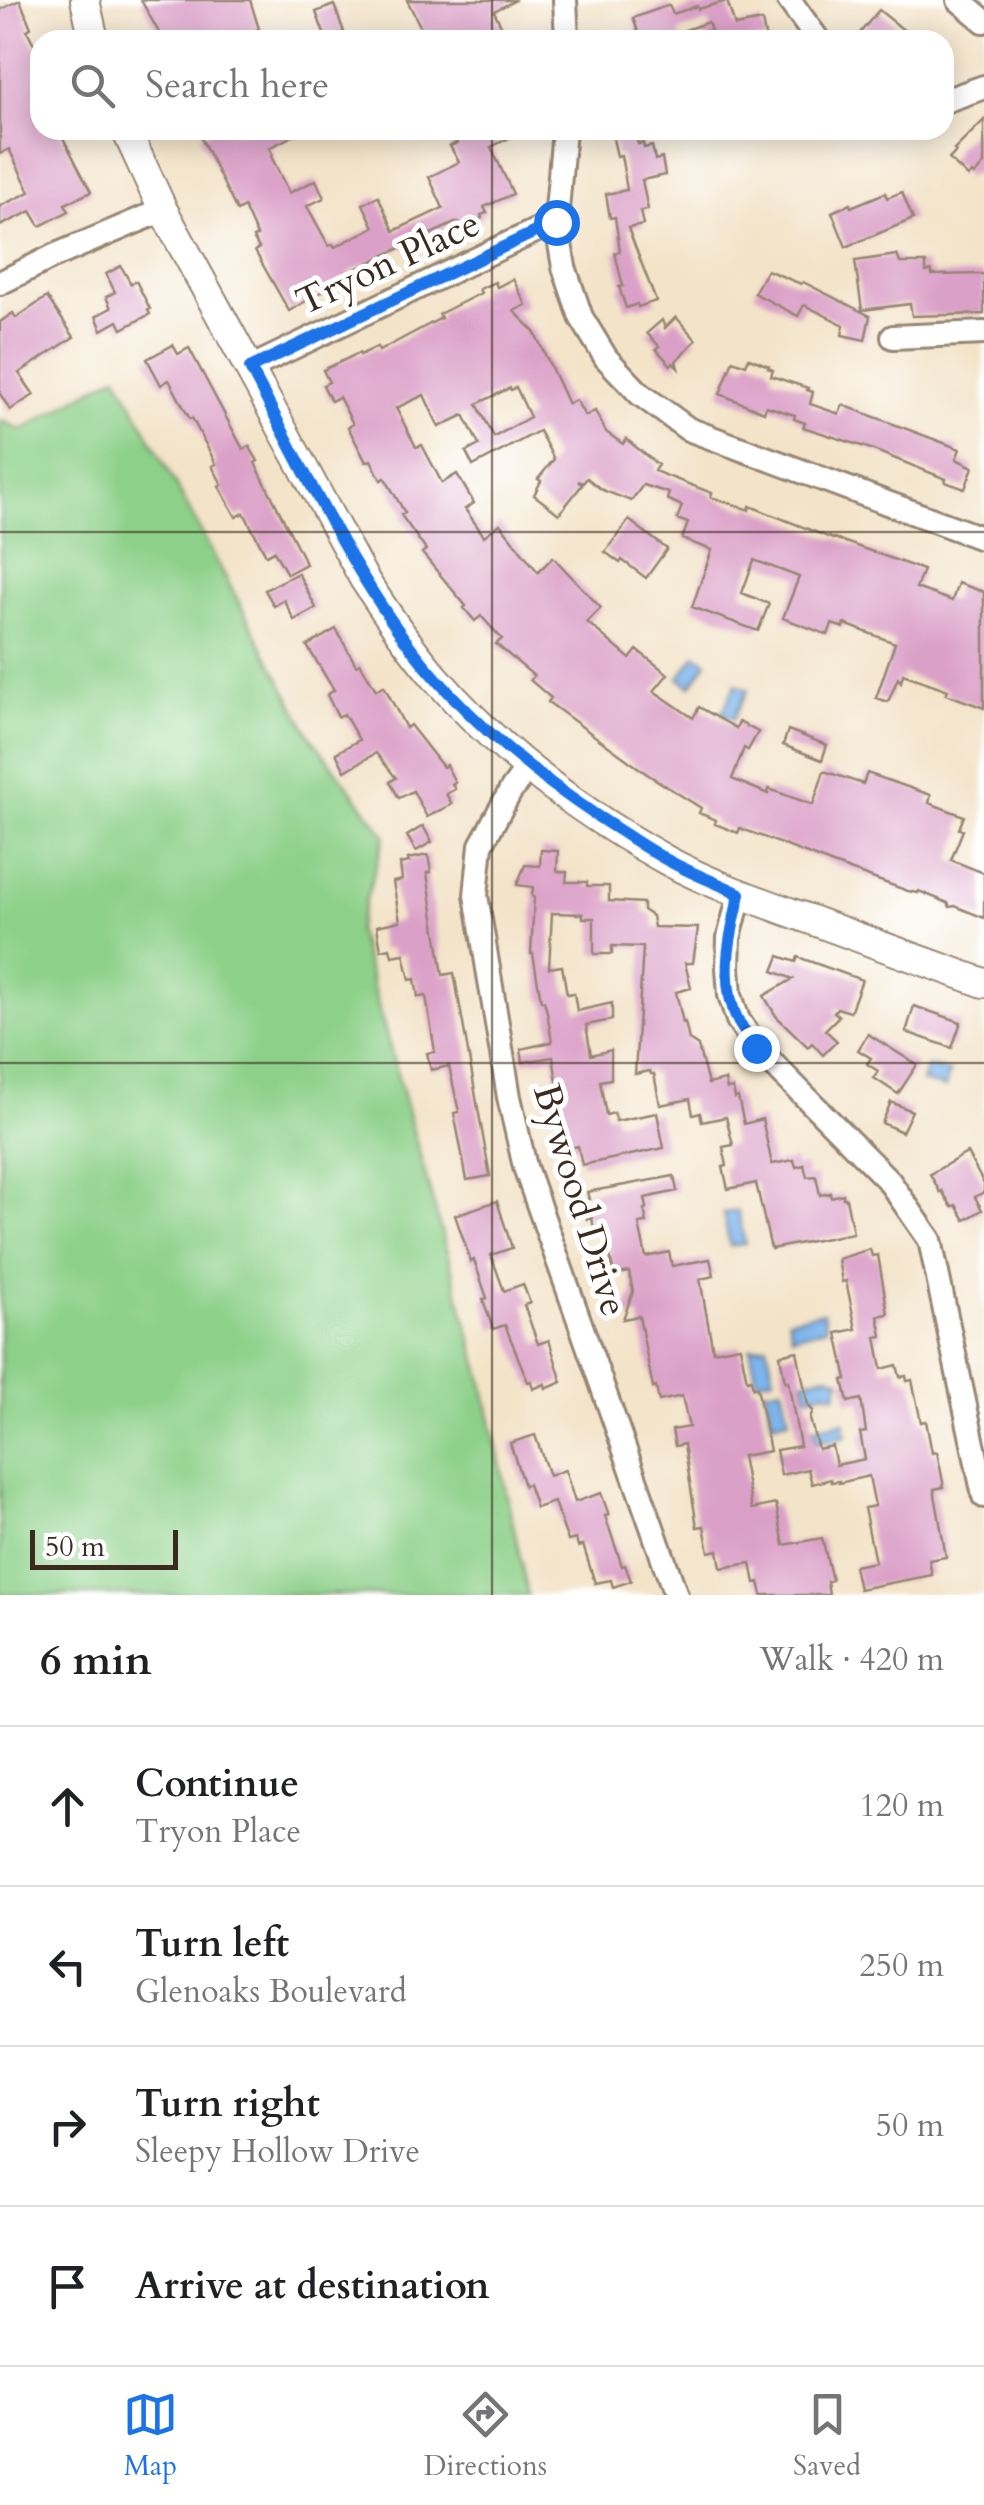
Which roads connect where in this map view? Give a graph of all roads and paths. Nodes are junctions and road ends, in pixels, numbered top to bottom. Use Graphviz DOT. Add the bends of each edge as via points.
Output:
graph roads {
  1 [pos="86,0"];
  2 [pos="566,0"];
  3 [pos="789,0"];
  4 [pos="959,0"];
  5 [pos="984,21"];
  6 [pos="92,30"];
  7 [pos="567,30"];
  8 [pos="811,30"];
  9 [pos="984,87"];
  10 [pos="954,98"];
  11 [pos="131,140"];
  12 [pos="563,140"];
  13 [pos="163,210"];
  14 [pos="556,222"];
  15 [pos="0,283"];
  16 [pos="984,333"];
  17 [pos="892,337"];
  18 [pos="250,368"];
  19 [pos="984,539"];
  20 [pos="528,767"];
  21 [pos="740,894"];
  22 [pos="984,983"];
  23 [pos="984,1496"];
  24 [pos="676,1595"];
  1 -- 6 [label="street"];
  2 -- 7 [label="street"];
  3 -- 8 [label="street"];
  4 -- 5 [label="street"];
  9 -- 10 [label="street"];
  11 -- 13 [label="street"];
  12 -- 14 [label="street"];
  13 -- 15 [label="street"];
  13 -- 18 [label="street"];
  14 -- 18 [label="street, Tryon Place"];
  14 -- 19 [label="street" via="581,317 606,358 640,394 688,429"];
  16 -- 17 [label="street"];
  18 -- 20 [label="street" via="364,580 401,634 436,679"];
  20 -- 21 [label="street" via="668,861"];
  20 -- 24 [label="street, Bywood Drive" via="482,845 476,895 509,1097 526,1167"];
  21 -- 22 [label="street"];
  21 -- 23 [label="street" via="728,968 738,1020 756,1048 889,1181 930,1240"];
}
